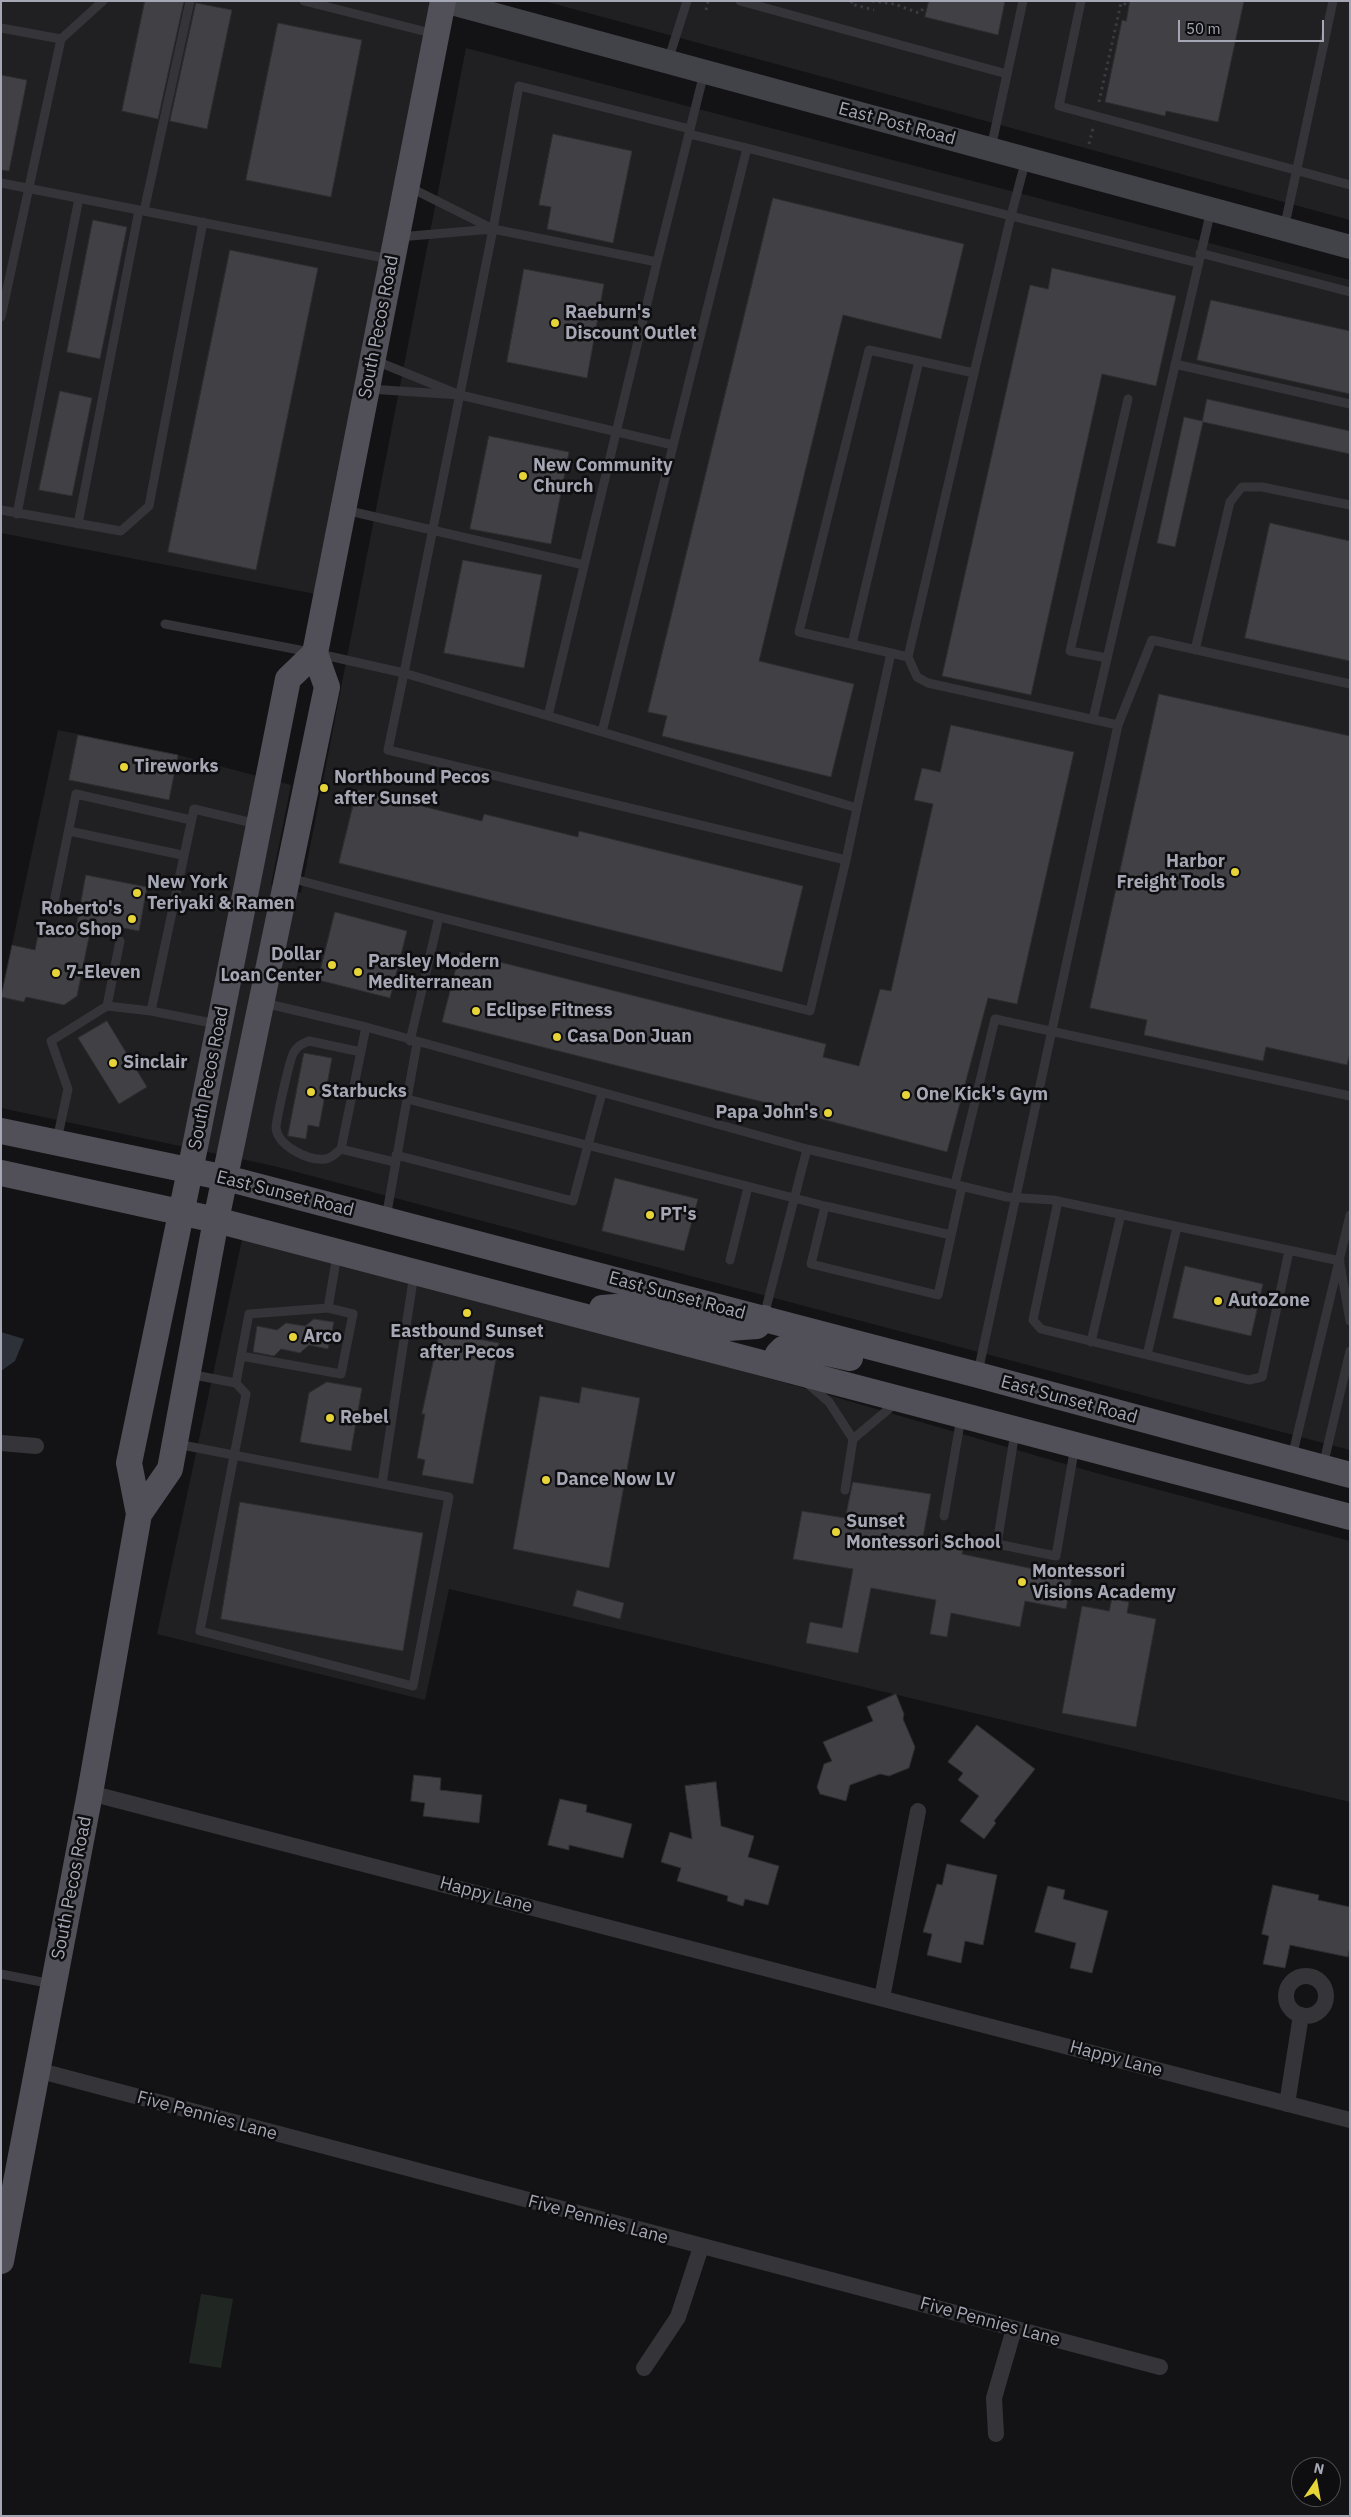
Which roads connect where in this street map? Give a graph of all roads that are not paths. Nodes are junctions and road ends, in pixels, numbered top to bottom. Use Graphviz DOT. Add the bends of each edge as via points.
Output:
graph roads {
  1 [pos="103,1"];
  2 [pos="190,1"];
  3 [pos="304,1"];
  4 [pos="443,1"];
  5 [pos="687,1"];
  6 [pos="740,1"];
  7 [pos="1023,1"];
  8 [pos="1081,1"];
  9 [pos="1333,1"];
  10 [pos="1,28"];
  11 [pos="436,35"];
  12 [pos="61,39"];
  13 [pos="668,62"];
  14 [pos="704,72"];
  15 [pos="1007,74"];
  16 [pos="689,131"];
  17 [pos="747,148"];
  18 [pos="991,150"];
  19 [pos="1026,159"];
  20 [pos="1297,171"];
  21 [pos="1,183"];
  22 [pos="1350,184"];
  23 [pos="406,186"];
  24 [pos="29,188"];
  25 [pos="79,198"];
  26 [pos="141,210"];
  27 [pos="1211,210"];
  28 [pos="1011,216"];
  29 [pos="203,222"];
  30 [pos="493,229"];
  31 [pos="1284,230"];
  32 [pos="394,248"];
  33 [pos="1350,248"];
  34 [pos="1200,253"];
  35 [pos="657,262"];
  36 [pos="1198,263"];
  37 [pos="1350,292"];
  38 [pos="1,317"];
  39 [pos="372,359"];
  40 [pos="919,361"];
  41 [pos="1175,364"];
  42 [pos="974,373"];
  43 [pos="366,389"];
  44 [pos="460,395"];
  45 [pos="1128,399"];
  46 [pos="1350,404"];
  47 [pos="616,431"];
  48 [pos="673,445"];
  49 [pos="1350,505"];
  50 [pos="1,510"];
  51 [pos="343,510"];
  52 [pos="17,514"];
  53 [pos="78,524"];
  54 [pos="433,531"];
  55 [pos="584,566"];
  56 [pos="164,624"];
  57 [pos="852,644"];
  58 [pos="1195,650"];
  59 [pos="315,653"];
  60 [pos="891,653"];
  61 [pos="908,657"];
  62 [pos="1107,658"];
  63 [pos="404,673"];
  64 [pos="1350,684"];
  65 [pos="548,716"];
  66 [pos="1093,719"];
  67 [pos="1118,725"];
  68 [pos="602,732"];
  69 [pos="857,808"];
  70 [pos="191,820"];
  71 [pos="259,825"];
  72 [pos="69,831"];
  73 [pos="182,855"];
  74 [pos="846,860"];
  75 [pos="288,878"];
  76 [pos="53,907"];
  77 [pos="439,916"];
  78 [pos="120,941"];
  79 [pos="263,1003"];
  80 [pos="107,1006"];
  81 [pos="151,1011"];
  82 [pos="220,1024"];
  83 [pos="366,1027"];
  84 [pos="1052,1030"];
  85 [pos="413,1042"];
  86 [pos="361,1052"];
  87 [pos="602,1093"];
  88 [pos="1350,1096"];
  89 [pos="407,1099"];
  90 [pos="1,1130"];
  91 [pos="56,1142"];
  92 [pos="588,1146"];
  93 [pos="807,1149"];
  94 [pos="341,1150"];
  95 [pos="395,1158"];
  96 [pos="190,1170"];
  97 [pos="1,1173"];
  98 [pos="226,1178"];
  99 [pos="958,1185"];
  100 [pos="748,1187"];
  101 [pos="1016,1198"];
  102 [pos="794,1199"];
  103 [pos="1058,1201"];
  104 [pos="825,1206"];
  105 [pos="181,1212"];
  106 [pos="1120,1214"];
  107 [pos="1350,1216"];
  108 [pos="386,1219"];
  109 [pos="216,1220"];
  110 [pos="1177,1227"];
  111 [pos="951,1235"];
  112 [pos="1289,1251"];
  113 [pos="338,1252"];
  114 [pos="730,1260"];
  115 [pos="1340,1261"];
  116 [pos="414,1272"];
  117 [pos="328,1308"];
  118 [pos="583,1316"];
  119 [pos="764,1318"];
  120 [pos="1350,1321"];
  121 [pos="1091,1342"];
  122 [pos="1350,1351"];
  123 [pos="1147,1355"];
  124 [pos="241,1356"];
  125 [pos="911,1357"];
  126 [pos="775,1366"];
  127 [pos="187,1374"];
  128 [pos="978,1375"];
  129 [pos="236,1383"];
  130 [pos="900,1399"];
  131 [pos="961,1415"];
  132 [pos="1015,1430"];
  133 [pos="853,1439"];
  134 [pos="1,1443"];
  135 [pos="174,1443"];
  136 [pos="1075,1445"];
  137 [pos="36,1446"];
  138 [pos="233,1455"];
  139 [pos="1291,1460"];
  140 [pos="1323,1468"];
  141 [pos="1350,1475"];
  142 [pos="382,1484"];
  143 [pos="845,1490"];
  144 [pos="1281,1499"];
  145 [pos="1314,1508"];
  146 [pos="139,1514"];
  147 [pos="944,1516"];
  148 [pos="1350,1517"];
  149 [pos="90,1793"];
  150 [pos="918,1811"];
  151 [pos="1,1974"];
  152 [pos="53,1984"];
  153 [pos="882,1998"];
  154 [pos="1301,2015"];
  155 [pos="37,2070"];
  156 [pos="1287,2104"];
  157 [pos="1350,2120"];
  158 [pos="701,2247"];
  159 [pos="1,2261"];
  160 [pos="1014,2329"];
  161 [pos="1160,2367"];
  162 [pos="644,2368"];
  163 [pos="996,2434"];
  1 -- 12 [label="lane"];
  2 -- 26 [label="lane"];
  3 -- 11 [label="lane"];
  4 -- 11 [label="main road, South Pecos Road"];
  4 -- 13 [label="street, East Post Road"];
  5 -- 13 [label="lane"];
  6 -- 15 [label="lane"];
  7 -- 15 [label="lane"];
  8 -- 20 [label="lane" via="1058,106"];
  9 -- 20 [label="lane"];
  10 -- 12 [label="lane"];
  11 -- 23 [label="main road, South Pecos Road"];
  12 -- 24 [label="lane"];
  13 -- 14 [label="street, East Post Road"];
  14 -- 16 [label="lane"];
  14 -- 18 [label="street, East Post Road"];
  15 -- 18 [label="lane"];
  16 -- 17 [label="lane"];
  16 -- 30 [label="lane" via="519,86"];
  16 -- 35 [label="lane"];
  17 -- 28 [label="lane"];
  17 -- 48 [label="lane"];
  18 -- 19 [label="street, East Post Road"];
  19 -- 27 [label="street, East Post Road"];
  19 -- 28 [label="lane"];
  20 -- 22 [label="lane"];
  20 -- 31 [label="lane"];
  21 -- 24 [label="lane"];
  23 -- 30 [label="lane"];
  23 -- 32 [label="main road, South Pecos Road"];
  24 -- 25 [label="lane"];
  24 -- 38 [label="lane"];
  25 -- 26 [label="lane"];
  25 -- 52 [label="lane"];
  26 -- 29 [label="lane"];
  26 -- 53 [label="lane"];
  27 -- 31 [label="street, East Post Road"];
  27 -- 34 [label="lane"];
  28 -- 36 [label="lane"];
  28 -- 42 [label="lane"];
  29 -- 32 [label="lane"];
  29 -- 53 [label="lane" via="149,506 121,531"];
  30 -- 32 [label="lane"];
  30 -- 35 [label="lane"];
  30 -- 44 [label="lane"];
  31 -- 33 [label="street, East Post Road"];
  32 -- 39 [label="main road, South Pecos Road"];
  34 -- 36 [label="lane"];
  34 -- 37 [label="lane"];
  35 -- 47 [label="lane"];
  36 -- 41 [label="lane"];
  39 -- 43 [label="main road, South Pecos Road"];
  39 -- 44 [label="lane"];
  40 -- 42 [label="lane"];
  40 -- 57 [label="lane"];
  40 -- 57 [label="lane" via="869,350 799,632"];
  41 -- 46 [label="lane"];
  41 -- 62 [label="lane"];
  42 -- 61 [label="lane"];
  43 -- 44 [label="lane"];
  43 -- 51 [label="main road, South Pecos Road"];
  44 -- 47 [label="lane"];
  44 -- 54 [label="lane"];
  45 -- 62 [label="lane" via="1070,651"];
  47 -- 48 [label="lane"];
  47 -- 55 [label="lane"];
  48 -- 68 [label="lane"];
  49 -- 58 [label="lane" via="1262,487 1242,487 1230,502"];
  50 -- 52 [label="lane"];
  51 -- 54 [label="lane"];
  51 -- 59 [label="main road, South Pecos Road"];
  52 -- 53 [label="lane"];
  54 -- 55 [label="lane"];
  54 -- 63 [label="lane"];
  55 -- 65 [label="lane"];
  56 -- 59 [label="lane"];
  57 -- 60 [label="lane"];
  58 -- 64 [label="lane"];
  58 -- 67 [label="lane" via="1152,640"];
  59 -- 63 [label="lane"];
  59 -- 71 [label="main road, South Pecos Road" via="288,678"];
  59 -- 75 [label="main road, South Pecos Road" via="327,687"];
  60 -- 61 [label="lane"];
  60 -- 69 [label="lane"];
  61 -- 66 [label="lane" via="917,676 928,683"];
  62 -- 66 [label="lane"];
  63 -- 65 [label="lane"];
  63 -- 74 [label="lane" via="388,750"];
  65 -- 68 [label="lane"];
  66 -- 67 [label="lane"];
  67 -- 84 [label="lane"];
  68 -- 69 [label="lane"];
  69 -- 74 [label="lane"];
  70 -- 71 [label="lane" via="194,809"];
  70 -- 72 [label="lane" via="76,794"];
  70 -- 73 [label="lane"];
  71 -- 82 [label="main road, South Pecos Road"];
  72 -- 73 [label="lane"];
  72 -- 76 [label="lane"];
  73 -- 81 [label="lane"];
  74 -- 77 [label="lane" via="810,1011"];
  75 -- 77 [label="lane"];
  75 -- 79 [label="main road, South Pecos Road"];
  77 -- 85 [label="lane"];
  78 -- 80 [label="lane"];
  79 -- 83 [label="lane"];
  79 -- 98 [label="main road, South Pecos Road"];
  80 -- 81 [label="lane"];
  80 -- 91 [label="lane" via="51,1041 68,1089"];
  81 -- 82 [label="lane"];
  82 -- 96 [label="main road, South Pecos Road"];
  83 -- 85 [label="lane"];
  83 -- 86 [label="lane"];
  84 -- 88 [label="lane"];
  84 -- 99 [label="lane" via="995,1020"];
  84 -- 101 [label="lane"];
  85 -- 87 [label="lane"];
  85 -- 89 [label="lane"];
  86 -- 94 [label="lane"];
  86 -- 94 [label="lane" via="308,1041 300,1044 292,1054 276,1128 282,1141 311,1158 325,1159"];
  87 -- 92 [label="lane"];
  87 -- 93 [label="lane"];
  89 -- 92 [label="lane"];
  89 -- 95 [label="lane"];
  90 -- 91 [label="main road, East Sunset Road"];
  91 -- 96 [label="main road, East Sunset Road"];
  92 -- 95 [label="lane" via="573,1201"];
  92 -- 100 [label="lane"];
  93 -- 99 [label="lane"];
  93 -- 102 [label="lane"];
  94 -- 95 [label="lane"];
  95 -- 108 [label="lane"];
  96 -- 98 [label="main road, East Sunset Road"];
  96 -- 105 [label="main road, South Pecos Road"];
  97 -- 105 [label="main road"];
  98 -- 108 [label="main road, East Sunset Road"];
  98 -- 109 [label="main road, South Pecos Road"];
  99 -- 101 [label="lane"];
  99 -- 111 [label="lane"];
  100 -- 102 [label="lane"];
  100 -- 114 [label="lane"];
  101 -- 103 [label="lane"];
  101 -- 128 [label="lane"];
  102 -- 104 [label="lane"];
  102 -- 119 [label="lane"];
  103 -- 106 [label="lane"];
  103 -- 121 [label="lane" via="1033,1320 1041,1329"];
  104 -- 111 [label="lane"];
  104 -- 111 [label="lane" via="811,1264 938,1295"];
  105 -- 109 [label="main road"];
  105 -- 146 [label="main road, South Pecos Road" via="129,1463"];
  106 -- 110 [label="lane"];
  106 -- 121 [label="lane"];
  107 -- 115 [label="lane"];
  108 -- 119 [label="main road, East Sunset Road"];
  109 -- 113 [label="main road"];
  109 -- 127 [label="main road, South Pecos Road"];
  110 -- 112 [label="lane"];
  110 -- 123 [label="lane"];
  112 -- 115 [label="lane"];
  112 -- 123 [label="lane" via="1262,1377 1249,1380"];
  113 -- 116 [label="main road"];
  113 -- 117 [label="lane"];
  115 -- 120 [label="lane"];
  115 -- 139 [label="lane"];
  116 -- 118 [label="main road"];
  116 -- 142 [label="lane"];
  117 -- 124 [label="lane" via="249,1314"];
  117 -- 124 [label="lane" via="353,1314 341,1374"];
  118 -- 119 [label="main road" via="595,1308 616,1307 714,1329 757,1326"];
  118 -- 126 [label="main road"];
  119 -- 125 [label="main road, East Sunset Road"];
  121 -- 123 [label="lane"];
  122 -- 140 [label="lane"];
  124 -- 129 [label="lane"];
  125 -- 126 [label="main road" via="904,1362 887,1363 804,1348 783,1348"];
  125 -- 128 [label="main road, East Sunset Road"];
  126 -- 130 [label="main road"];
  126 -- 133 [label="lane" via="807,1383 829,1402"];
  127 -- 129 [label="lane"];
  127 -- 135 [label="main road, South Pecos Road"];
  128 -- 139 [label="main road, East Sunset Road"];
  129 -- 138 [label="lane" via="246,1394"];
  130 -- 131 [label="main road"];
  130 -- 133 [label="lane"];
  131 -- 132 [label="main road"];
  131 -- 147 [label="lane"];
  132 -- 136 [label="main road"];
  132 -- 136 [label="lane" via="997,1544 1056,1556"];
  133 -- 143 [label="lane"];
  134 -- 137 [label="street"];
  135 -- 138 [label="lane"];
  135 -- 146 [label="main road, South Pecos Road" via="170,1469"];
  136 -- 144 [label="main road"];
  138 -- 142 [label="lane"];
  138 -- 142 [label="lane" via="200,1631 413,1686 449,1497"];
  139 -- 140 [label="main road, East Sunset Road"];
  139 -- 144 [label="main road"];
  140 -- 141 [label="main road, East Sunset Road"];
  140 -- 145 [label="main road"];
  144 -- 145 [label="main road"];
  145 -- 148 [label="main road"];
  146 -- 149 [label="main road, South Pecos Road"];
  149 -- 152 [label="main road, South Pecos Road"];
  149 -- 153 [label="street, Happy Lane"];
  150 -- 153 [label="street"];
  151 -- 152 [label="lane"];
  152 -- 155 [label="main road, South Pecos Road"];
  153 -- 156 [label="street, Happy Lane"];
  154 -- 156 [label="street"];
  155 -- 158 [label="street, Five Pennies Lane"];
  155 -- 159 [label="main road, South Pecos Road"];
  156 -- 157 [label="street, Happy Lane"];
  158 -- 160 [label="street, Five Pennies Lane"];
  158 -- 162 [label="street" via="678,2317"];
  160 -- 161 [label="street, Five Pennies Lane"];
  160 -- 163 [label="street" via="994,2398"];
}
